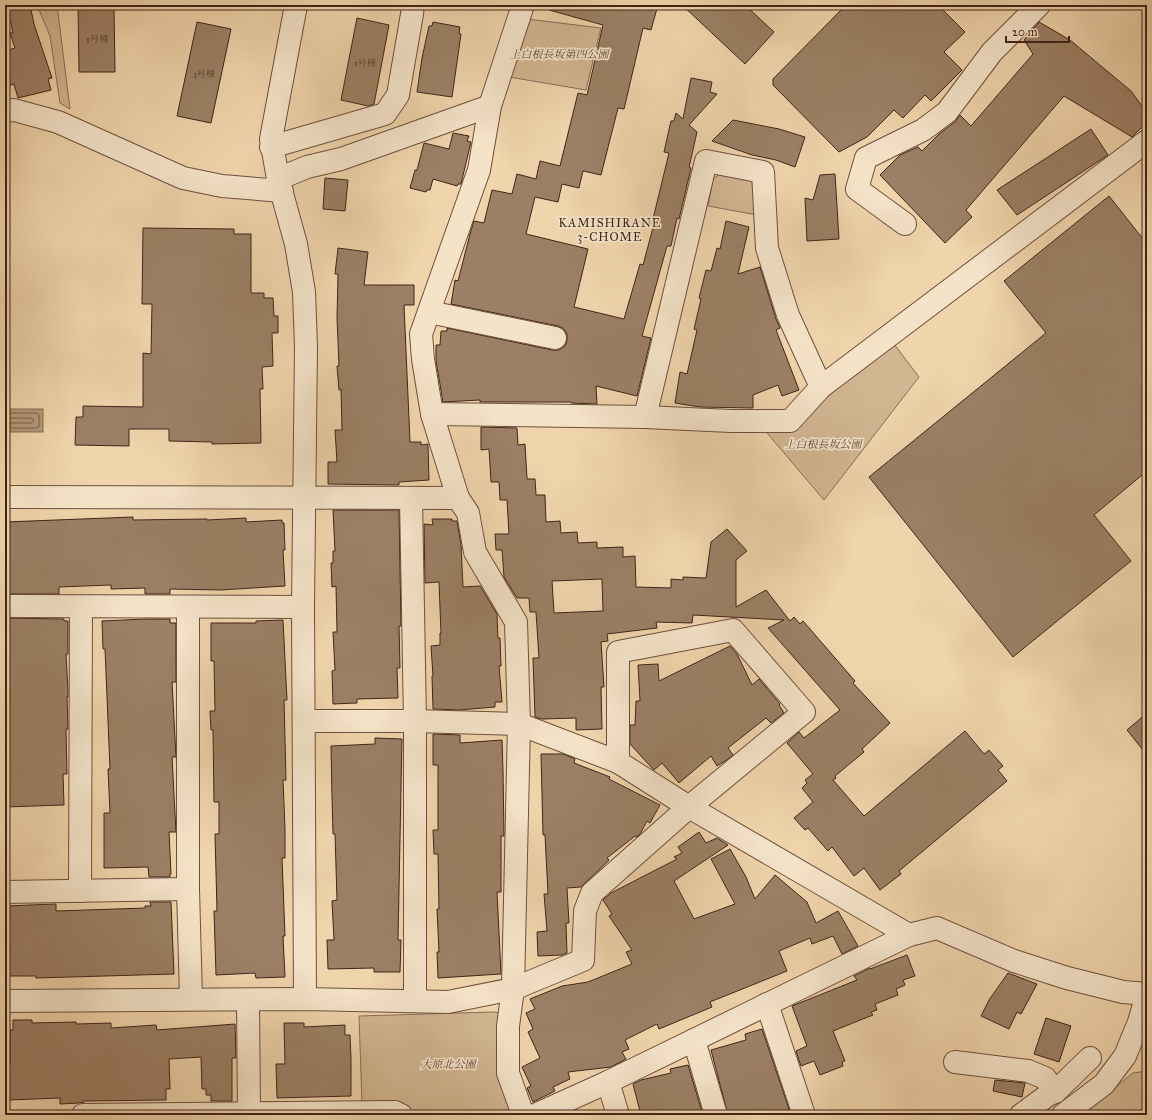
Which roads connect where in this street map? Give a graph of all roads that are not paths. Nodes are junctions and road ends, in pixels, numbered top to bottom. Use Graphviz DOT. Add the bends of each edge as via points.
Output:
graph roads {
  1 [pos="296,5"];
  2 [pos="413,5"];
  3 [pos="523,5"];
  4 [pos="1040,5"];
  5 [pos="490,106"];
  6 [pos="5,111"];
  7 [pos="1147,141"];
  8 [pos="271,147"];
  9 [pos="280,185"];
  10 [pos="905,224"];
  11 [pos="429,312"];
  12 [pos="555,338"];
  13 [pos="821,387"];
  14 [pos="432,414"];
  15 [pos="645,417"];
  16 [pos="5,497"];
  17 [pos="305,497"];
  18 [pos="411,498"];
  19 [pos="458,498"];
  20 [pos="5,606"];
  21 [pos="82,607"];
  22 [pos="188,607"];
  23 [pos="303,607"];
  24 [pos="304,721"];
  25 [pos="415,721"];
  26 [pos="519,724"];
  27 [pos="618,762"];
  28 [pos="689,807"];
  29 [pos="188,889"];
  30 [pos="80,891"];
  31 [pos="5,892"];
  32 [pos="909,935"];
  33 [pos="513,989"];
  34 [pos="191,999"];
  35 [pos="305,999"];
  36 [pos="5,1000"];
  37 [pos="248,1000"];
  38 [pos="415,1001"];
  39 [pos="767,1004"];
  40 [pos="694,1040"];
  41 [pos="1090,1058"];
  42 [pos="955,1062"];
  43 [pos="608,1082"];
  44 [pos="1055,1092"];
  45 [pos="249,1114"];
  46 [pos="83,1115"];
  47 [pos="139,1115"];
  48 [pos="401,1115"];
  49 [pos="523,1115"];
  50 [pos="535,1115"];
  51 [pos="618,1115"];
  52 [pos="716,1115"];
  53 [pos="804,1115"];
  54 [pos="1021,1115"];
  55 [pos="1063,1115"];
  1 -- 8 [label="street"];
  2 -- 8 [label="street" via="398,95 385,114"];
  3 -- 5 [label="street"];
  4 -- 10 [label="street" via="992,52 946,112 923,130 866,158 858,189"];
  5 -- 9 [label="street" via="341,159 307,167"];
  5 -- 11 [label="street" via="479,170"];
  6 -- 9 [label="street" via="14,110 58,122 183,178 222,186"];
  7 -- 13 [label="street"];
  8 -- 9 [label="street"];
  9 -- 17 [label="street" via="296,244 304,292"];
  11 -- 12 [label="street"];
  11 -- 14 [label="street" via="421,334"];
  13 -- 15 [label="street" via="790,421"];
  13 -- 15 [label="street" via="788,315 767,248 763,172 706,162"];
  14 -- 15 [label="street"];
  14 -- 19 [label="street"];
  16 -- 17 [label="street"];
  17 -- 18 [label="street"];
  17 -- 23 [label="street"];
  18 -- 19 [label="street"];
  18 -- 25 [label="street"];
  19 -- 26 [label="street" via="468,513 475,552 516,622"];
  20 -- 21 [label="street"];
  21 -- 22 [label="street"];
  21 -- 30 [label="street"];
  22 -- 23 [label="street"];
  22 -- 29 [label="street"];
  23 -- 24 [label="street"];
  24 -- 25 [label="street"];
  24 -- 35 [label="street"];
  25 -- 26 [label="street"];
  25 -- 38 [label="street"];
  26 -- 27 [label="street"];
  26 -- 33 [label="street"];
  27 -- 28 [label="street"];
  27 -- 28 [label="street" via="618,652 733,630 804,712"];
  28 -- 32 [label="street"];
  28 -- 33 [label="street" via="592,893 584,910 583,960"];
  29 -- 30 [label="street"];
  29 -- 34 [label="street"];
  30 -- 31 [label="street"];
  32 -- 39 [label="street"];
  32 -- 55 [label="street" via="937,928 1014,962 1123,992 1147,994 1125,1056 1104,1084"];
  33 -- 38 [label="street" via="448,1002"];
  33 -- 49 [label="street" via="508,1026 508,1073"];
  34 -- 36 [label="street"];
  34 -- 37 [label="street"];
  35 -- 37 [label="street"];
  35 -- 38 [label="street"];
  37 -- 45 [label="street"];
  39 -- 40 [label="street"];
  39 -- 53 [label="street"];
  40 -- 43 [label="street"];
  40 -- 52 [label="street"];
  41 -- 44 [label="street"];
  42 -- 44 [label="street" via="1028,1071 1045,1078"];
  43 -- 50 [label="street"];
  43 -- 51 [label="street"];
  44 -- 54 [label="street"];
  45 -- 47 [label="street"];
  45 -- 48 [label="street" via="396,1112"];
  46 -- 47 [label="street"];
}
